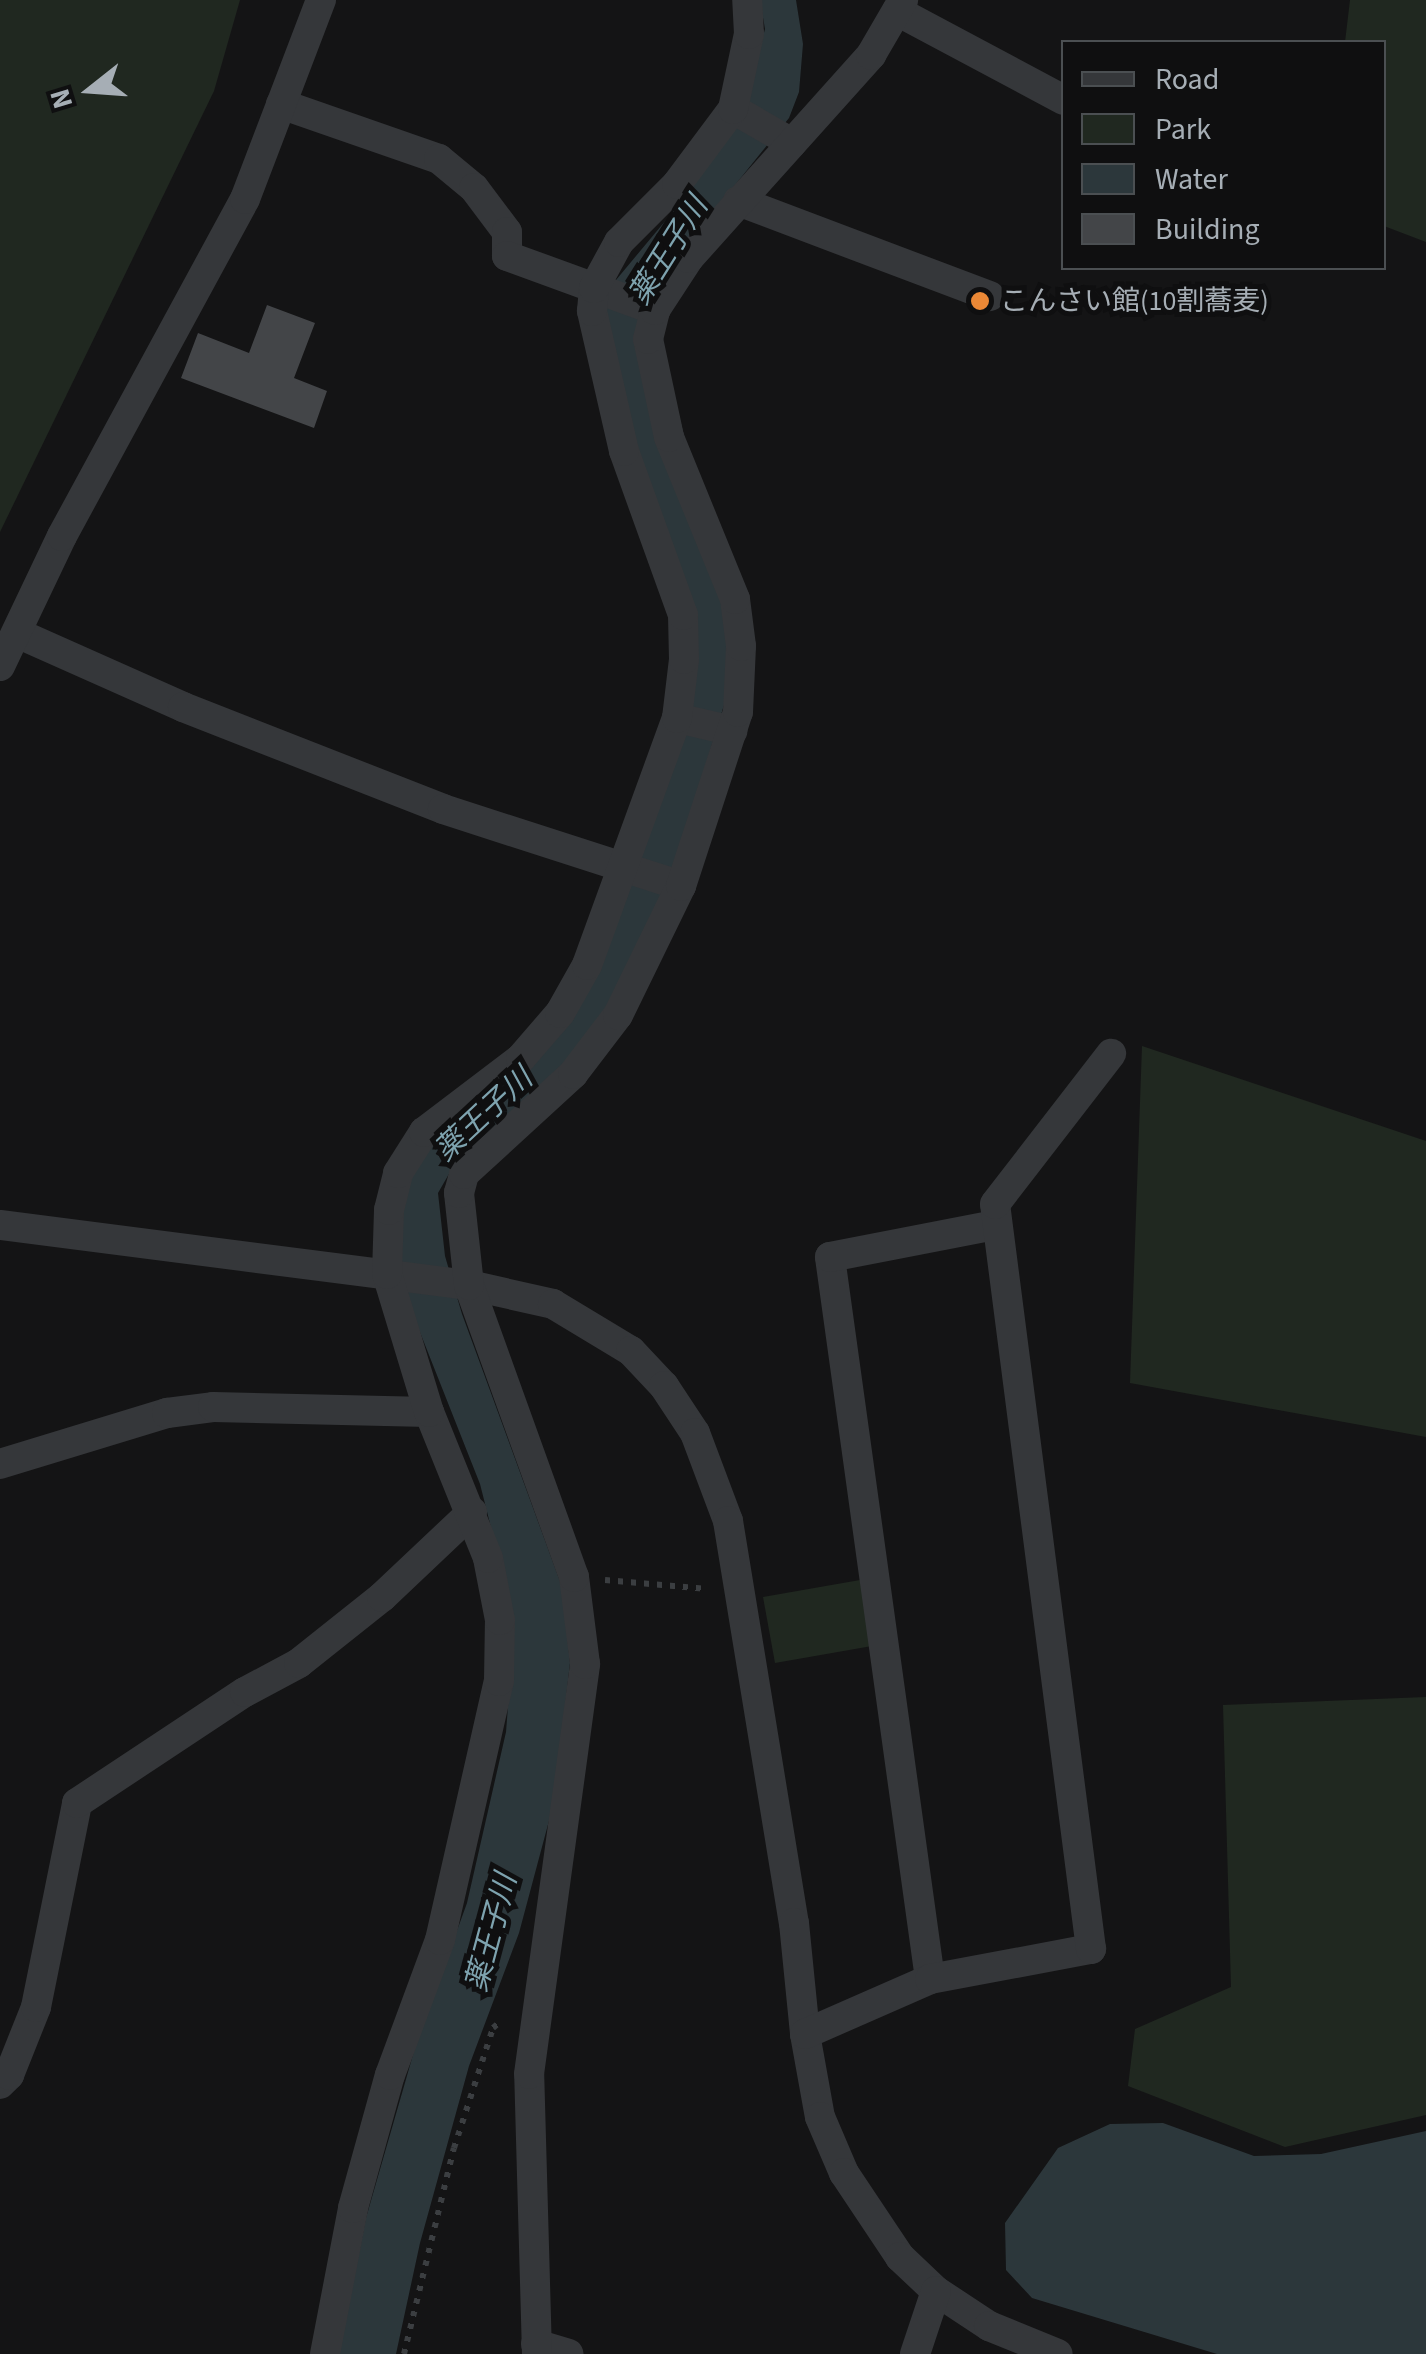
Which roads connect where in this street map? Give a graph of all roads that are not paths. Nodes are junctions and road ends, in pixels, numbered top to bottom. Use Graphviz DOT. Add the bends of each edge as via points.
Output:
graph roads {
  1 [pos="321,0"];
  2 [pos="747,0"];
  3 [pos="900,5"];
  4 [pos="1061,98"];
  5 [pos="281,104"];
  6 [pos="733,109"];
  7 [pos="792,143"];
  8 [pos="738,201"];
  9 [pos="594,288"];
  10 [pos="990,296"];
  11 [pos="655,310"];
  12 [pos="670,437"];
  13 [pos="624,451"];
  14 [pos="17,634"];
  15 [pos="0,666"];
  16 [pos="676,718"];
  17 [pos="733,730"];
  18 [pos="623,867"];
  19 [pos="681,886"];
  20 [pos="1112,1054"];
  21 [pos="0,1225"];
  22 [pos="996,1225"];
  23 [pos="387,1274"];
  24 [pos="469,1285"];
  25 [pos="429,1412"];
  26 [pos="0,1464"];
  27 [pos="472,1512"];
  28 [pos="930,1979"];
  29 [pos="806,2034"];
  30 [pos="0,2084"];
  31 [pos="936,2291"];
  32 [pos="536,2349"];
  33 [pos="325,2354"];
  34 [pos="569,2354"];
  35 [pos="915,2354"];
  36 [pos="1058,2354"];
  1 -- 5 [label="street"];
  2 -- 6 [label="street" via="749,34"];
  3 -- 4 [label="street"];
  3 -- 7 [label="street" via="871,54"];
  5 -- 9 [label="street" via="439,159 474,188 507,232 507,256"];
  5 -- 14 [label="street" via="245,199 62,536"];
  6 -- 7 [label="street"];
  6 -- 9 [label="street" via="677,184 620,242"];
  7 -- 8 [label="street"];
  8 -- 10 [label="street"];
  8 -- 11 [label="street"];
  9 -- 11 [label="street"];
  9 -- 13 [label="street" via="592,311"];
  11 -- 12 [label="street" via="648,338"];
  12 -- 13 [label="street"];
  12 -- 17 [label="street" via="734,599 742,646"];
  13 -- 16 [label="street" via="683,615"];
  14 -- 15 [label="street"];
  14 -- 18 [label="street" via="443,808"];
  16 -- 17 [label="street"];
  16 -- 18 [label="street"];
  17 -- 19 [label="street"];
  18 -- 19 [label="street"];
  18 -- 23 [label="street" via="587,965 560,1012 521,1058 424,1132 398,1173 388,1210"];
  19 -- 24 [label="street" via="618,1014 573,1074 464,1174 460,1228"];
  20 -- 22 [label="street" via="995,1204"];
  21 -- 23 [label="street"];
  22 -- 28 [label="street" via="1090,1949"];
  22 -- 28 [label="street" via="830,1256"];
  23 -- 24 [label="street"];
  23 -- 25 [label="street"];
  24 -- 29 [label="street" via="553,1304 631,1351 664,1386 694,1434 728,1521"];
  24 -- 32 [label="street" via="574,1577 585,1664 529,2074"];
  25 -- 26 [label="street" via="167,1412"];
  25 -- 27 [label="street"];
  27 -- 30 [label="street" via="299,1663 77,1803 36,2007"];
  27 -- 33 [label="street" via="500,1620 499,1680 440,1940 390,2075 353,2208"];
  28 -- 29 [label="street"];
  29 -- 31 [label="street" via="820,2118 844,2173 900,2257"];
  31 -- 35 [label="street"];
  31 -- 36 [label="street" via="989,2326"];
  32 -- 34 [label="street"];
}
